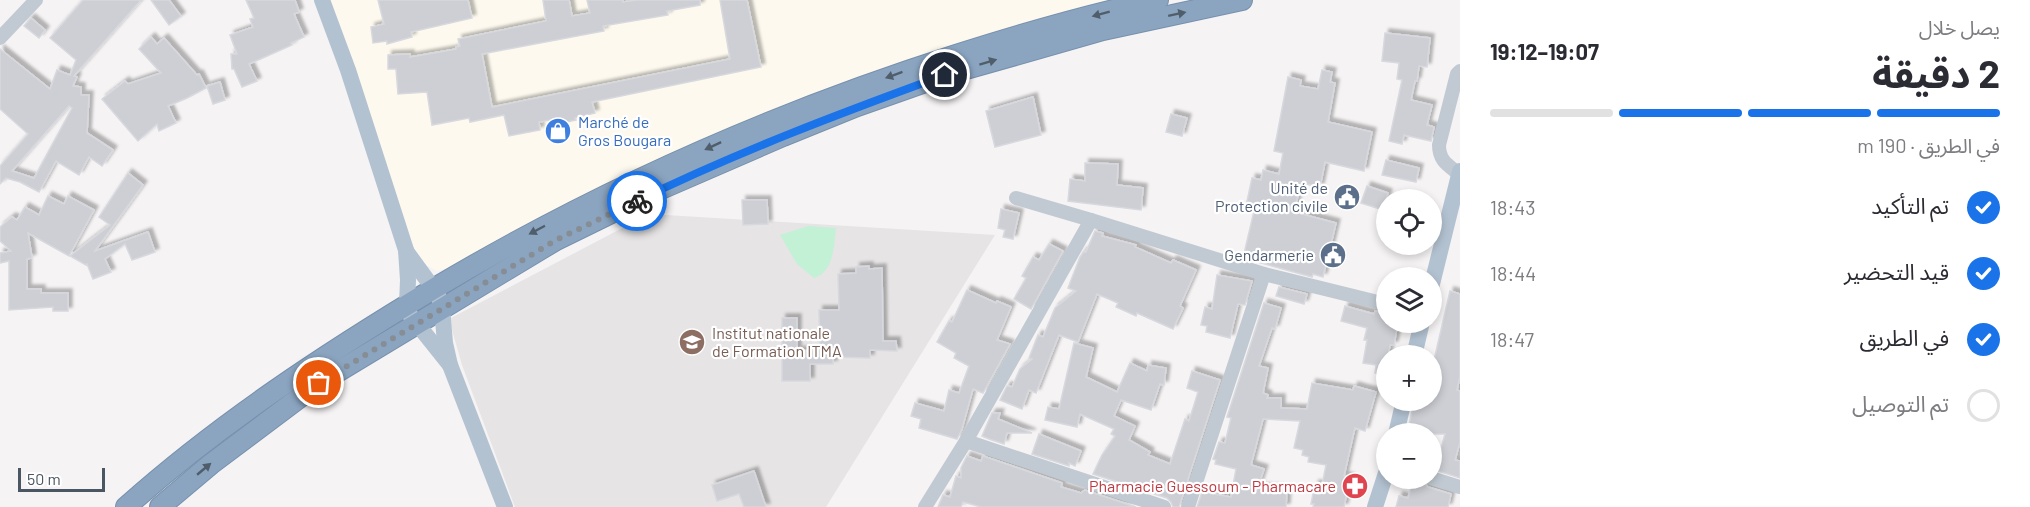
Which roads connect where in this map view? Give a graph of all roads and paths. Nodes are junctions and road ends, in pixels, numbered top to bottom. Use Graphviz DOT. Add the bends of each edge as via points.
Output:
graph roads {
  1 [pos="36,0"];
  2 [pos="321,0"];
  3 [pos="1158,0"];
  4 [pos="1242,0"];
  5 [pos="0,38"];
  6 [pos="1460,71"];
  7 [pos="1460,173"];
  8 [pos="1016,198"];
  9 [pos="1091,219"];
  10 [pos="406,250"];
  11 [pos="1436,267"];
  12 [pos="1264,274"];
  13 [pos="435,288"];
  14 [pos="1376,302"];
  15 [pos="407,305"];
  16 [pos="442,308"];
  17 [pos="417,324"];
  18 [pos="450,365"];
  19 [pos="966,441"];
  20 [pos="1442,481"];
  21 [pos="1460,487"];
  22 [pos="1381,489"];
  23 [pos="126,507"];
  24 [pos="160,507"];
  25 [pos="505,507"];
  26 [pos="925,507"];
  27 [pos="1164,507"];
  28 [pos="1188,507"];
  29 [pos="1375,507"];
  1 -- 5 [label="street"];
  2 -- 10 [label="main road" via="348,70"];
  3 -- 13 [label="highway, one-way" via="976,49 768,123 561,217"];
  16 -- 4 [label="highway, one-way" via="556,240 645,197 857,106 1034,48"];
  6 -- 7 [label="street" via="1451,93 1439,154"];
  7 -- 11 [label="main road"];
  8 -- 9 [label="street"];
  9 -- 12 [label="street"];
  9 -- 19 [label="street"];
  10 -- 13 [label="main road"];
  10 -- 15 [label="main road"];
  12 -- 14 [label="street"];
  12 -- 28 [label="street"];
  13 -- 15 [label="highway"];
  13 -- 16 [label="main road"];
  15 -- 17 [label="main road"];
  15 -- 23 [label="highway" via="289,381 209,439"];
  16 -- 17 [label="highway"];
  16 -- 18 [label="main road"];
  17 -- 18 [label="main road"];
  24 -- 17 [label="highway, one-way" via="210,464 319,383"];
  18 -- 25 [label="main road"];
  19 -- 26 [label="street"];
  19 -- 27 [label="street"];
  20 -- 21 [label="street"];
  22 -- 29 [label="main road"];
}
